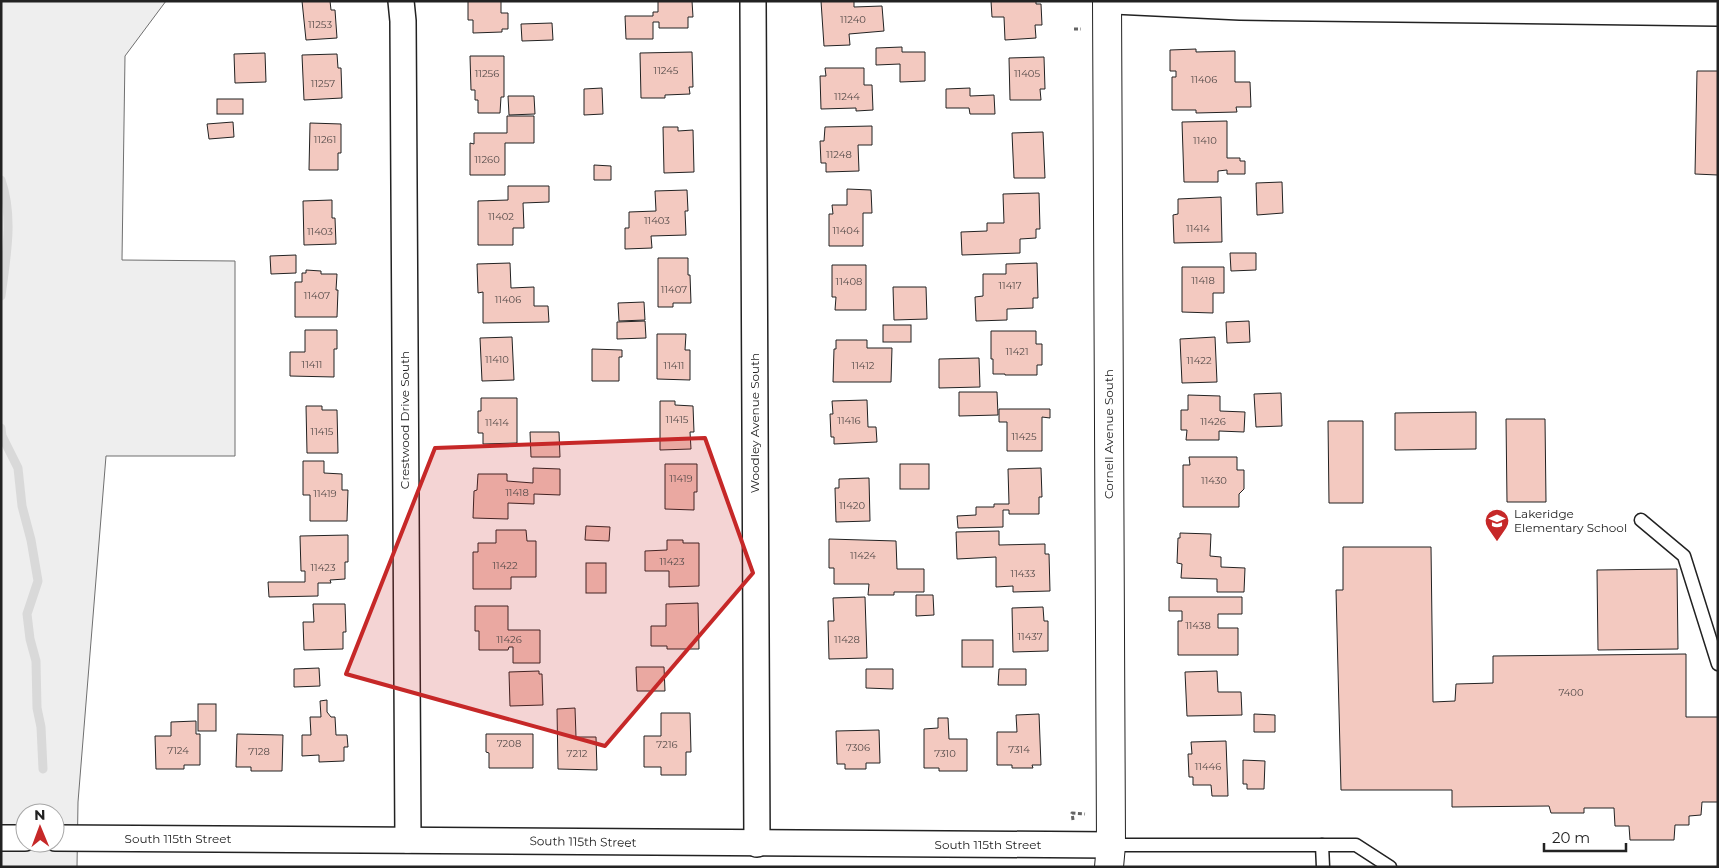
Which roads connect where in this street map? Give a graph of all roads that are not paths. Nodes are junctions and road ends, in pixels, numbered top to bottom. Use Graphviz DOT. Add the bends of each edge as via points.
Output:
graph roads {
  1 [pos="401,1"];
  2 [pos="753,1"];
  3 [pos="1107,1"];
  4 [pos="1114,1"];
  5 [pos="1298,4"];
  6 [pos="1435,5"];
  7 [pos="1718,13"];
  8 [pos="1641,520"];
  9 [pos="1718,664"];
  10 [pos="1,838"];
  11 [pos="15,838"];
  12 [pos="65,838"];
  13 [pos="408,840"];
  14 [pos="757,844"];
  15 [pos="1322,845"];
  16 [pos="1110,856"];
  17 [pos="1323,867"];
  18 [pos="1390,867"];
  1 -- 13 [label="street, Crestwood Drive South"];
  2 -- 14 [label="street, Woodley Avenue South"];
  3 -- 16 [label="street, Cornell Avenue South"];
  4 -- 5 [label="street" via="1240,7"];
  5 -- 6 [label="street"];
  6 -- 7 [label="street"];
  8 -- 9 [label="lane" via="1684,556"];
  10 -- 11 [label="street"];
  12 -- 13 [label="street, South 115th Street"];
  13 -- 14 [label="street, South 115th Street"];
  14 -- 16 [label="street, South 115th Street"];
  15 -- 16 [label="lane"];
  15 -- 17 [label="lane"];
  15 -- 18 [label="lane" via="1356,845"];
}
